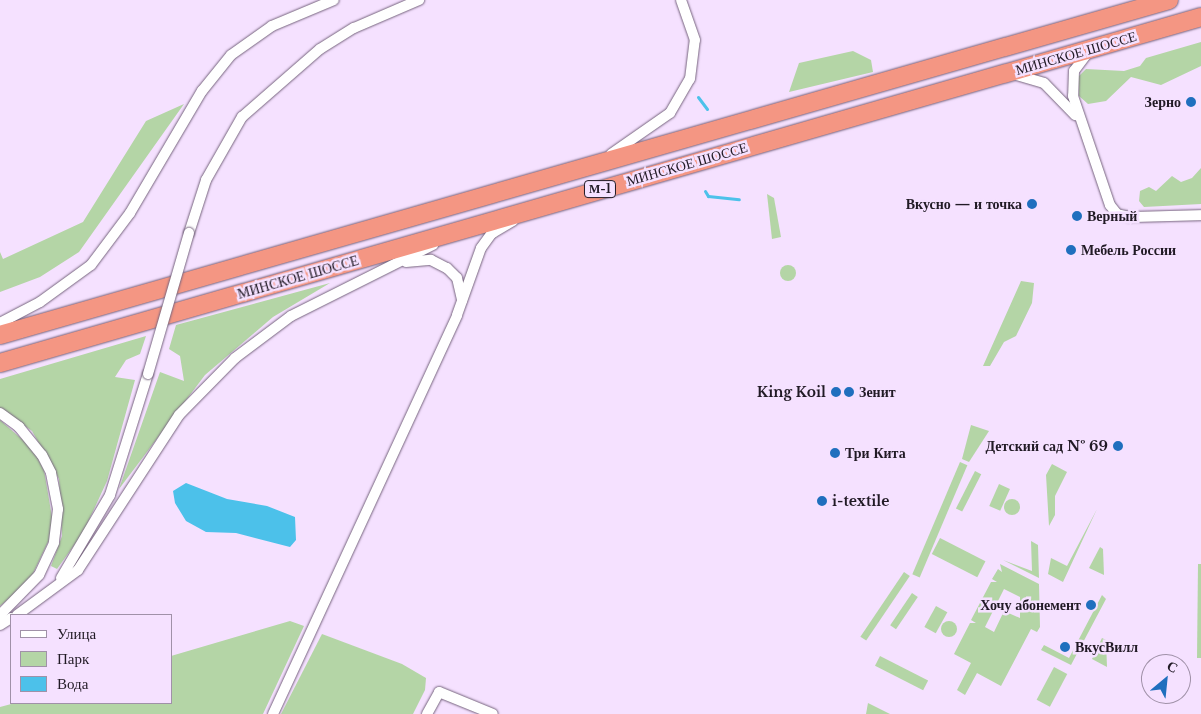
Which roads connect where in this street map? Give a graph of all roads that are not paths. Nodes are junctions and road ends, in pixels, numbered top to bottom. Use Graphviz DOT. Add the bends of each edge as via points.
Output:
graph roads {
  1 [pos="334,0"];
  2 [pos="419,0"];
  3 [pos="681,0"];
  4 [pos="1169,0"];
  5 [pos="1201,17"];
  6 [pos="1091,49"];
  7 [pos="1006,72"];
  8 [pos="1078,118"];
  9 [pos="591,167"];
  10 [pos="534,209"];
  11 [pos="1201,215"];
  12 [pos="462,229"];
  13 [pos="395,265"];
  14 [pos="462,300"];
  15 [pos="0,323"];
  16 [pos="0,335"];
  17 [pos="0,363"];
  18 [pos="0,413"];
  19 [pos="55,587"];
  20 [pos="17,614"];
  21 [pos="0,615"];
  22 [pos="273,714"];
  23 [pos="427,714"];
  24 [pos="493,714"];
  1 -- 15 [label="street" via="272,26 231,55 202,91 130,213 96,258 73,280"];
  2 -- 19 [label="street, bridge" via="354,28 320,49 242,117 206,180 110,495"];
  3 -- 9 [label="street" via="695,40 690,79 682,96 644,135"];
  4 -- 9 [label="highway, МИНСКОЕ ШОССЕ / М-1"];
  5 -- 6 [label="highway, МИНСКОЕ ШОССЕ / М-1"];
  6 -- 7 [label="highway, МИНСКОЕ ШОССЕ / М-1"];
  6 -- 8 [label="street" via="1074,71"];
  7 -- 8 [label="street" via="1044,83 1058,92"];
  7 -- 10 [label="highway, МИНСКОЕ ШОССЕ / М-1"];
  8 -- 11 [label="street" via="1117,214"];
  9 -- 16 [label="highway, МИНСКОЕ ШОССЕ / М-1"];
  10 -- 12 [label="highway, МИНСКОЕ ШОССЕ / М-1"];
  10 -- 14 [label="street" via="491,234 481,248"];
  12 -- 13 [label="street"];
  12 -- 17 [label="highway, МИНСКОЕ ШОССЕ / М-1"];
  13 -- 14 [label="street" via="431,260 447,268 457,278"];
  13 -- 19 [label="street" via="291,316 213,380 179,416 89,557"];
  14 -- 22 [label="street"];
  18 -- 21 [label="street" via="19,426 42,455 51,473 58,509 54,544 39,575"];
  19 -- 20 [label="street"];
  23 -- 24 [label="street" via="439,692"];
}
